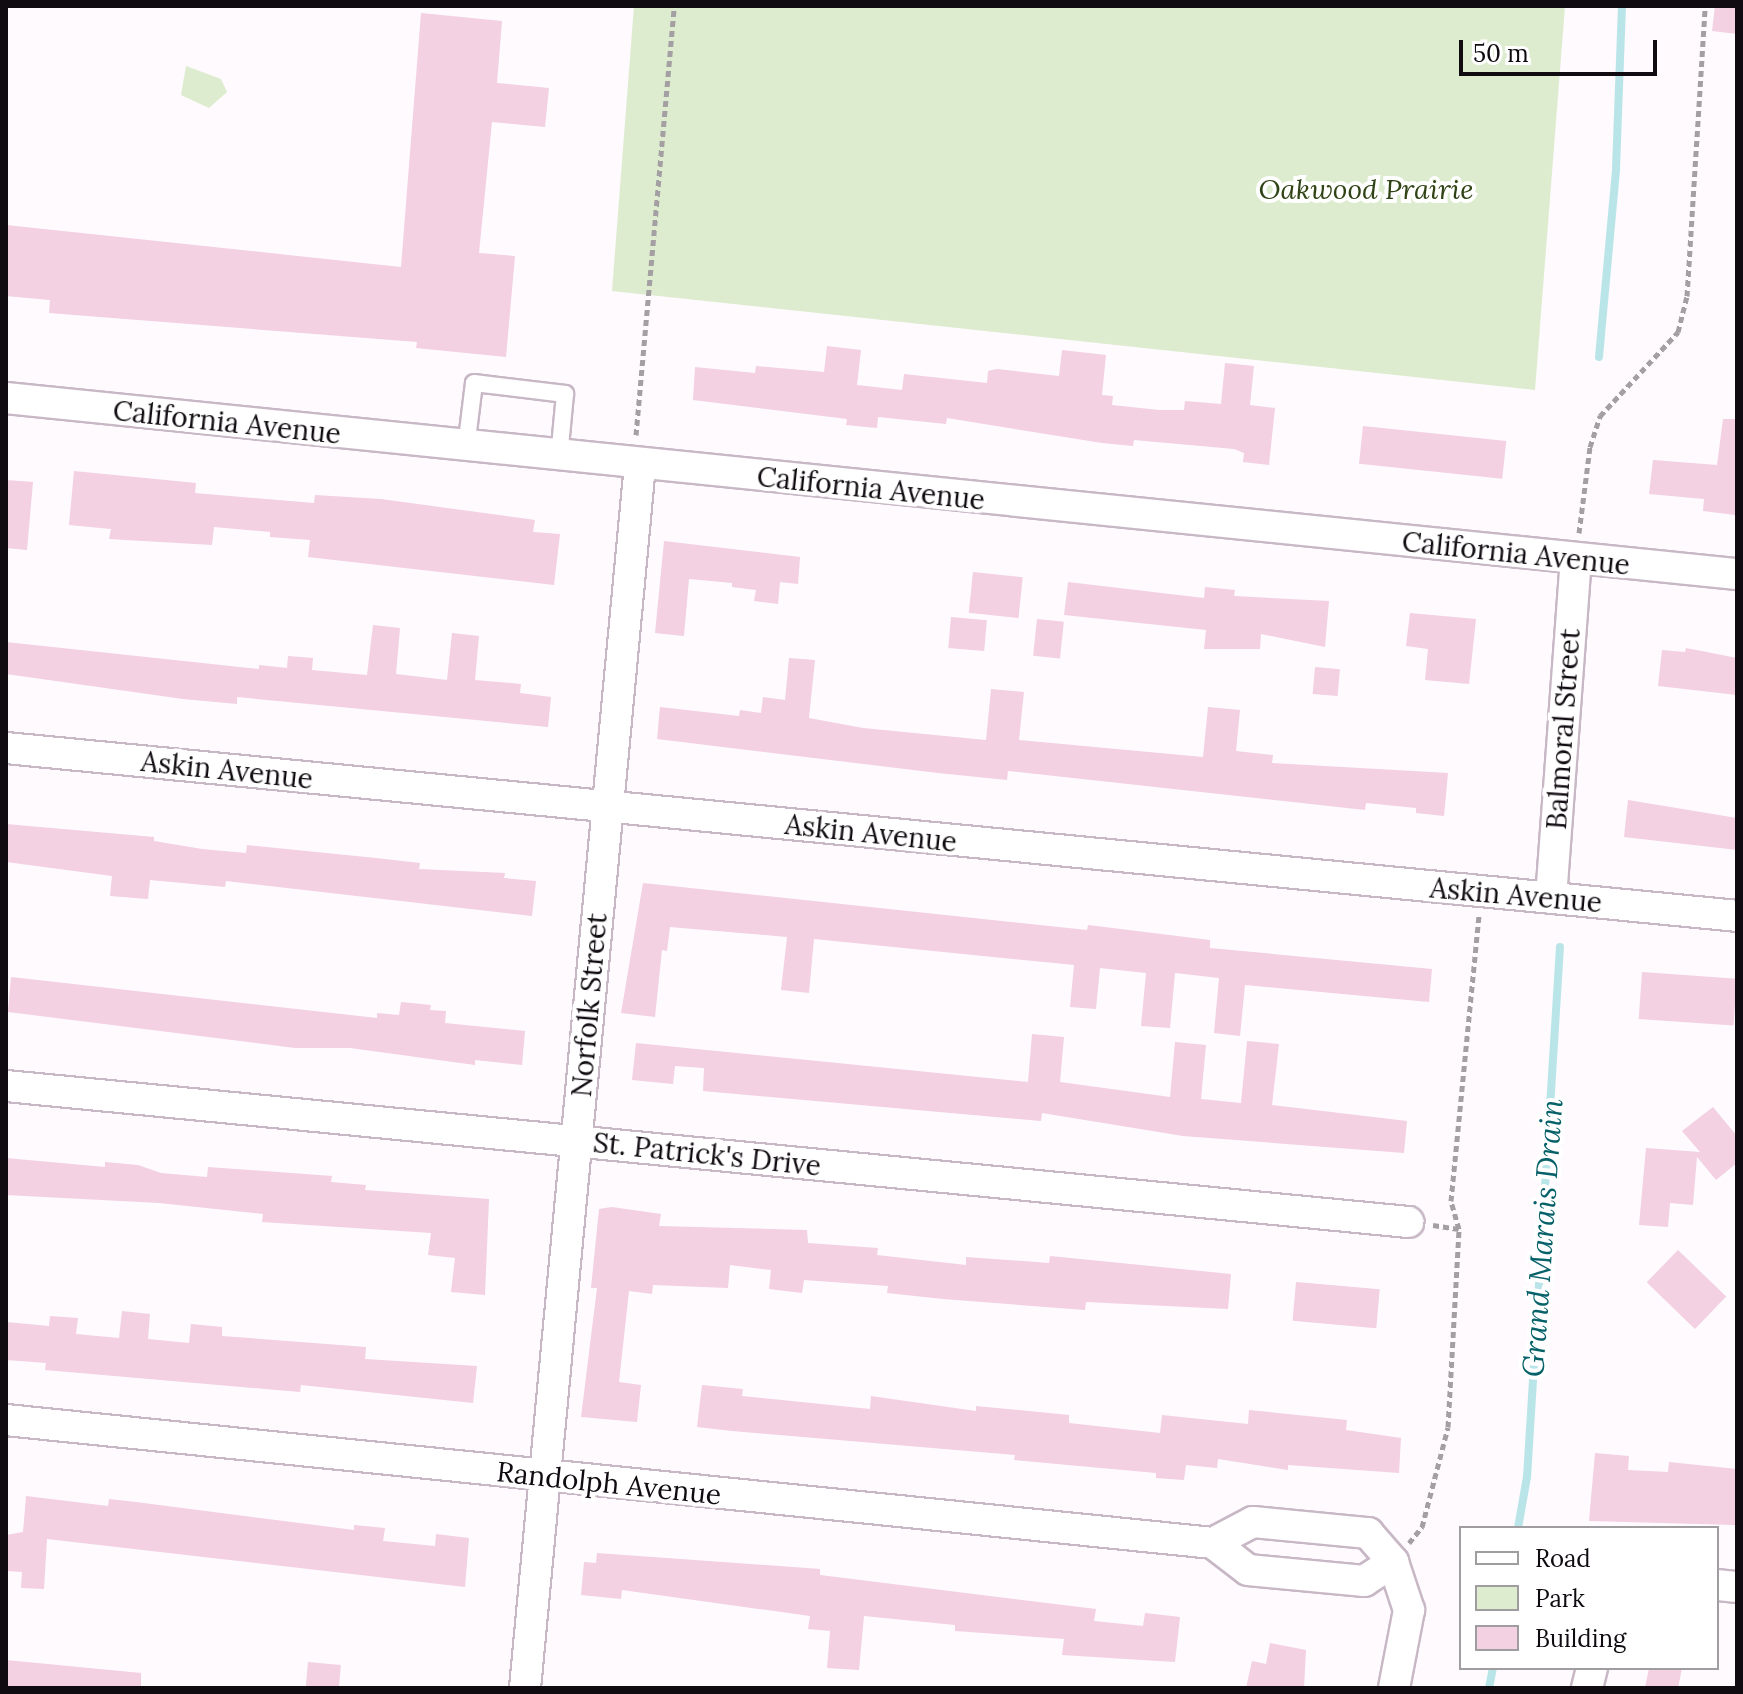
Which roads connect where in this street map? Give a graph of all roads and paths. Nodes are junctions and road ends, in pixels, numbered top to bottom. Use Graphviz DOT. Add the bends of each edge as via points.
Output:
graph roads {
  1 [pos="674,6"];
  2 [pos="1705,6"];
  3 [pos="6,398"];
  4 [pos="635,426"];
  5 [pos="466,448"];
  6 [pos="559,458"];
  7 [pos="640,465"];
  8 [pos="1577,550"];
  9 [pos="1737,574"];
  10 [pos="6,748"];
  11 [pos="608,807"];
  12 [pos="1551,898"];
  13 [pos="1480,907"];
  14 [pos="1737,916"];
  15 [pos="6,1086"];
  16 [pos="576,1142"];
  17 [pos="1408,1222"];
  18 [pos="6,1420"];
  19 [pos="545,1476"];
  20 [pos="1213,1543"];
  21 [pos="1402,1551"];
  22 [pos="525,1688"];
  23 [pos="1394,1688"];
  1 -- 4 [label="path"];
  2 -- 8 [label="path" via="1687,296 1678,332 1600,416 1590,447"];
  3 -- 5 [label="street, California Avenue"];
  5 -- 6 [label="street, California Avenue"];
  5 -- 6 [label="lane" via="474,383 565,394"];
  6 -- 7 [label="street, California Avenue"];
  7 -- 8 [label="street, California Avenue"];
  7 -- 11 [label="street, Norfolk Street"];
  8 -- 9 [label="street, California Avenue"];
  8 -- 12 [label="street, Balmoral Street"];
  10 -- 11 [label="street, Askin Avenue"];
  11 -- 12 [label="street, Askin Avenue"];
  11 -- 16 [label="street, Norfolk Street"];
  12 -- 14 [label="street, Askin Avenue"];
  13 -- 21 [label="path" via="1451,1201 1459,1229 1448,1427 1422,1527"];
  15 -- 16 [label="street, St. Patrick's Drive"];
  16 -- 17 [label="street, St. Patrick's Drive"];
  16 -- 19 [label="street, Norfolk Street"];
  18 -- 19 [label="street, Randolph Avenue"];
  19 -- 20 [label="street, Randolph Avenue"];
  19 -- 22 [label="street, Norfolk Street"];
  20 -- 21 [label="street" via="1253,1522 1368,1533"];
  20 -- 21 [label="street" via="1248,1570 1364,1581"];
  21 -- 23 [label="street" via="1409,1610"];
}
